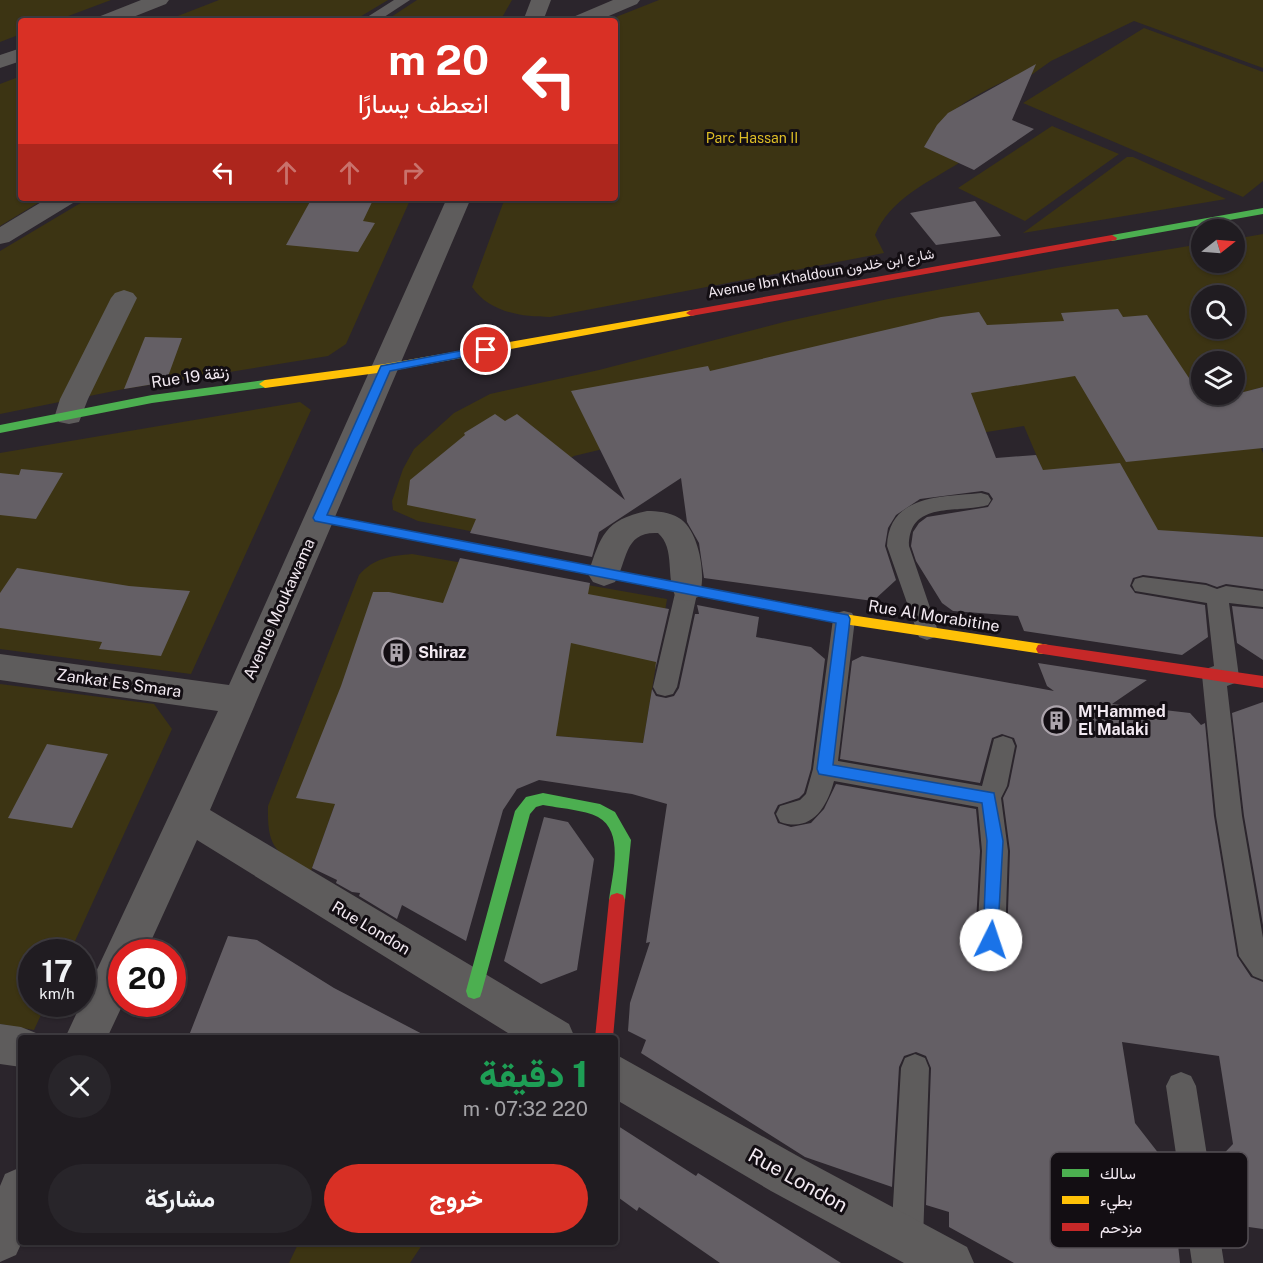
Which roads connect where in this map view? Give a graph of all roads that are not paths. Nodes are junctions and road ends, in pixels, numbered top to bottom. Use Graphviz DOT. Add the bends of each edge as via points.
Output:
graph roads {
  1 [pos="159,0"];
  2 [pos="403,0"];
  3 [pos="541,0"];
  4 [pos="630,0"];
  5 [pos="129,4"];
  6 [pos="109,18"];
  7 [pos="373,18"];
  8 [pos="534,18"];
  9 [pos="587,18"];
  10 [pos="18,55"];
  11 [pos="0,62"];
  12 [pos="60,201"];
  13 [pos="458,201"];
  14 [pos="1263,212"];
  15 [pos="0,237"];
  16 [pos="124,298"];
  17 [pos="385,368"];
  18 [pos="69,415"];
  19 [pos="0,429"];
  20 [pos="981,500"];
  21 [pos="320,518"];
  22 [pos="604,574"];
  23 [pos="1143,585"];
  24 [pos="687,589"];
  25 [pos="1217,598"];
  26 [pos="1263,599"];
  27 [pos="844,619"];
  28 [pos="927,632"];
  29 [pos="0,667"];
  30 [pos="1221,676"];
  31 [pos="1263,682"];
  32 [pos="665,687"];
  33 [pos="238,700"];
  34 [pos="1003,746"];
  35 [pos="825,769"];
  36 [pos="989,798"];
  37 [pos="789,814"];
  38 [pos="189,816"];
  39 [pos="132,939"];
  40 [pos="991,940"];
  41 [pos="1263,967"];
  42 [pos="474,991"];
  43 [pos="108,992"];
  44 [pos="87,1035"];
  45 [pos="549,1035"];
  46 [pos="604,1035"];
  47 [pos="0,1044"];
  48 [pos="18,1047"];
  49 [pos="915,1068"];
  50 [pos="618,1077"];
  51 [pos="1181,1086"];
  52 [pos="1191,1152"];
  53 [pos="18,1198"];
  54 [pos="0,1239"];
  55 [pos="907,1239"];
  56 [pos="1206,1248"];
  57 [pos="951,1263"];
  58 [pos="1208,1263"];
  1 -- 5 [label="street"];
  2 -- 7 [label="lane"];
  3 -- 8 [label="street"];
  4 -- 9 [label="street"];
  5 -- 6 [label="street"];
  10 -- 11 [label="street"];
  12 -- 15 [label="street"];
  13 -- 17 [label="street, Avenue Moukawama"];
  14 -- 17 [label="street, Avenue Ibn Khaldoun شارع ابن خلدون"];
  16 -- 18 [label="street"];
  17 -- 18 [label="street, Rue 19 زنقة" via="152,399"];
  17 -- 21 [label="street, Avenue Moukawama"];
  18 -- 19 [label="street, Rue 19 زنقة"];
  20 -- 28 [label="lane" via="914,511 901,520 898,546"];
  21 -- 22 [label="street, Rue Al Morabitine"];
  21 -- 33 [label="street, Avenue Moukawama"];
  22 -- 24 [label="street, Rue Al Morabitine"];
  22 -- 24 [label="street" via="618,535 646,522 662,523 674,530 682,550"];
  23 -- 25 [label="lane" via="1206,593"];
  24 -- 27 [label="street, Rue Al Morabitine"];
  24 -- 32 [label="lane"];
  25 -- 26 [label="lane" via="1226,594"];
  25 -- 30 [label="lane"];
  27 -- 28 [label="street, Rue Al Morabitine"];
  27 -- 35 [label="lane"];
  28 -- 30 [label="street, Rue Al Morabitine"];
  29 -- 33 [label="street, Zankat Es Smara"];
  30 -- 31 [label="street, Rue Al Morabitine"];
  30 -- 41 [label="lane" via="1219,745 1234,862 1253,956"];
  33 -- 38 [label="street, Avenue Moukawama"];
  34 -- 36 [label="lane"];
  35 -- 36 [label="lane"];
  35 -- 37 [label="lane" via="817,799 808,809"];
  36 -- 40 [label="lane" via="995,824"];
  38 -- 39 [label="street, Avenue Moukawama"];
  38 -- 42 [label="street, Rue London"];
  42 -- 45 [label="street, Rue London"];
  42 -- 46 [label="street" via="523,811 531,802 543,799 600,810 610,817 623,840"];
  43 -- 44 [label="street"];
  47 -- 48 [label="street"];
  49 -- 55 [label="lane"];
  50 -- 55 [label="street, Rue London"];
  51 -- 52 [label="lane"];
  53 -- 54 [label="street"];
  55 -- 57 [label="street, Rue London"];
  56 -- 58 [label="lane"];
}
